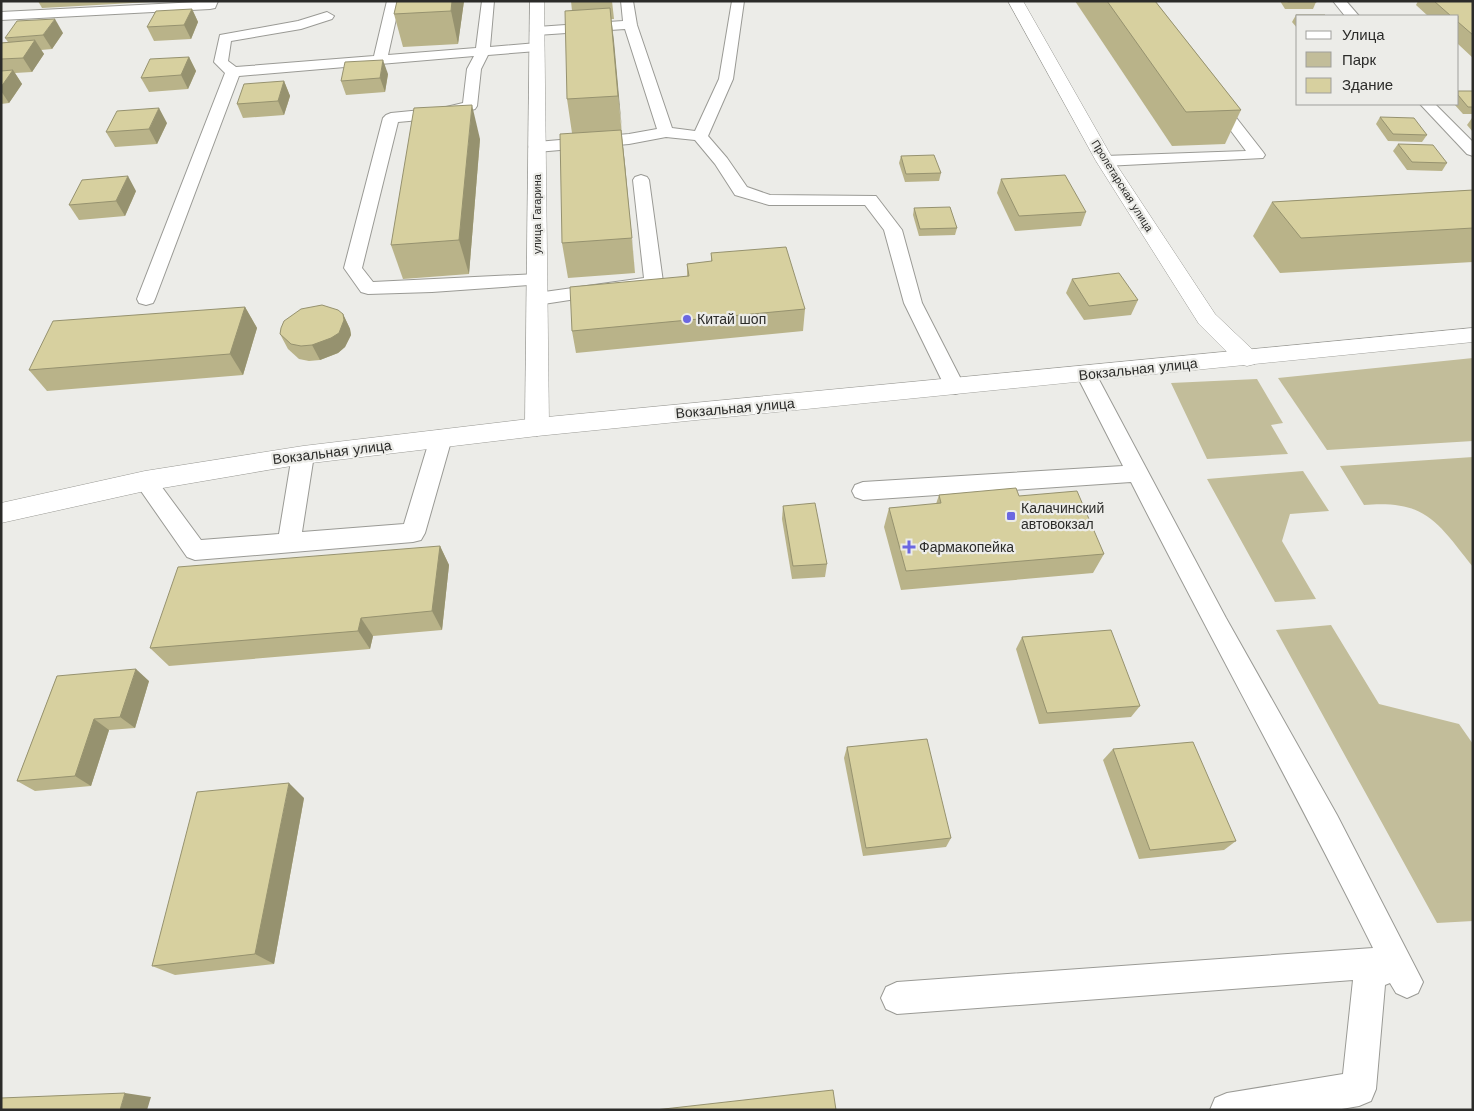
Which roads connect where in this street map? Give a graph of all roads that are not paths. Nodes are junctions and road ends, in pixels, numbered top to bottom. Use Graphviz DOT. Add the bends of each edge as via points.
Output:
graph roads {
  1 [pos="212,1"];
  2 [pos="394,1"];
  3 [pos="488,1"];
  4 [pos="538,1"];
  5 [pos="628,1"];
  6 [pos="738,1"];
  7 [pos="1015,1"];
  8 [pos="1339,1"];
  9 [pos="1351,15"];
  10 [pos="1,16"];
  11 [pos="326,16"];
  12 [pos="630,25"];
  13 [pos="537,39"];
  14 [pos="483,52"];
  15 [pos="380,60"];
  16 [pos="233,72"];
  17 [pos="1204,85"];
  18 [pos="1428,105"];
  19 [pos="666,132"];
  20 [pos="700,136"];
  21 [pos="537,147"];
  22 [pos="1473,151"];
  23 [pos="1105,161"];
  24 [pos="641,180"];
  25 [pos="537,290"];
  26 [pos="146,299"];
  27 [pos="1473,335"];
  28 [pos="1247,358"];
  29 [pos="1086,374"];
  30 [pos="955,387"];
  31 [pos="537,427"];
  32 [pos="441,438"];
  33 [pos="303,455"];
  34 [pos="1137,473"];
  35 [pos="145,481"];
  36 [pos="863,491"];
  37 [pos="1,513"];
  38 [pos="289,542"];
  39 [pos="1371,963"];
  40 [pos="897,998"];
  41 [pos="1227,1110"];
  1 -- 10 [label="lane" via="210,5"];
  2 -- 15 [label="lane"];
  3 -- 14 [label="lane"];
  4 -- 13 [label="street, улица Гагарина"];
  5 -- 12 [label="lane"];
  6 -- 20 [label="lane" via="726,79"];
  7 -- 23 [label="street, Пролетарская улица"];
  8 -- 9 [label="lane"];
  11 -- 16 [label="lane" via="301,25 225,38 221,62"];
  12 -- 13 [label="lane"];
  12 -- 19 [label="lane"];
  13 -- 14 [label="lane"];
  13 -- 21 [label="street, улица Гагарина"];
  14 -- 15 [label="lane"];
  14 -- 25 [label="lane" via="474,69 470,106 442,113 391,118 353,268 368,288 467,283"];
  15 -- 16 [label="lane"];
  16 -- 26 [label="lane"];
  17 -- 23 [label="lane" via="1257,155"];
  18 -- 22 [label="lane"];
  19 -- 20 [label="lane"];
  19 -- 21 [label="lane" via="629,139"];
  20 -- 30 [label="lane" via="741,191 769,200 870,200 893,230 913,303"];
  21 -- 25 [label="street, улица Гагарина"];
  23 -- 28 [label="street, Пролетарская улица" via="1207,319"];
  24 -- 25 [label="lane" via="654,282"];
  25 -- 31 [label="street, улица Гагарина"];
  27 -- 28 [label="street, Вокзальная улица"];
  28 -- 29 [label="street, Вокзальная улица"];
  29 -- 30 [label="street, Вокзальная улица"];
  29 -- 34 [label="lane"];
  30 -- 31 [label="street, Вокзальная улица"];
  31 -- 32 [label="street, Вокзальная улица"];
  32 -- 33 [label="street, Вокзальная улица"];
  32 -- 38 [label="lane" via="414,533"];
  33 -- 35 [label="street, Вокзальная улица"];
  33 -- 38 [label="lane"];
  34 -- 36 [label="lane"];
  34 -- 39 [label="lane" via="1327,825 1407,982"];
  35 -- 37 [label="street, Вокзальная улица"];
  35 -- 38 [label="lane" via="195,550"];
  39 -- 40 [label="lane"];
  39 -- 41 [label="lane" via="1359,1089"];
}
